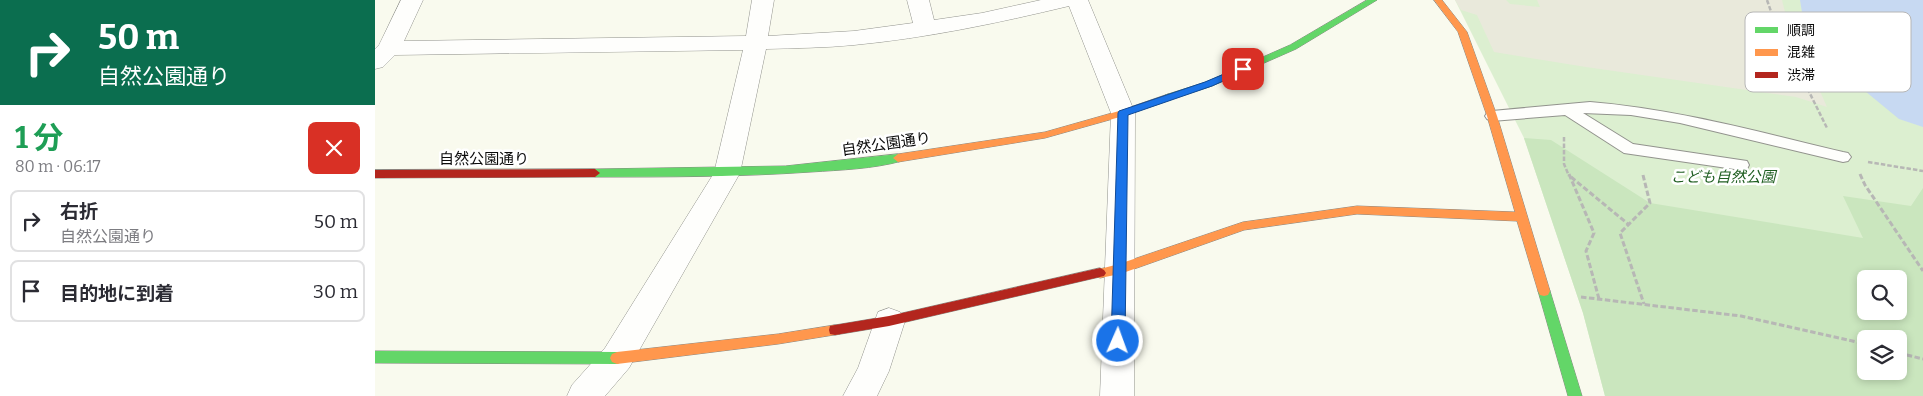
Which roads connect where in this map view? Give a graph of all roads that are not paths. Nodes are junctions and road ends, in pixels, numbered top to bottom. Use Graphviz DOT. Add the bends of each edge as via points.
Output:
graph roads {
  1 [pos="412,0"];
  2 [pos="763,0"];
  3 [pos="918,0"];
  4 [pos="1069,0"];
  5 [pos="1077,0"];
  6 [pos="1373,0"];
  7 [pos="1438,0"];
  8 [pos="925,29"];
  9 [pos="756,43"];
  10 [pos="382,55"];
  11 [pos="1563,111"];
  12 [pos="1123,113"];
  13 [pos="1493,116"];
  14 [pos="1849,158"];
  15 [pos="1741,165"];
  16 [pos="727,173"];
  17 [pos="375,174"];
  18 [pos="1523,217"];
  19 [pos="1120,269"];
  20 [pos="889,320"];
  21 [pos="375,357"];
  22 [pos="617,358"];
  23 [pos="584,396"];
  24 [pos="860,396"];
  25 [pos="1117,396"];
  26 [pos="1575,396"];
  1 -- 10 [label="street"];
  2 -- 9 [label="street"];
  3 -- 8 [label="street"];
  4 -- 8 [label="street"];
  5 -- 12 [label="street"];
  6 -- 12 [label="street, 自然公園通り" via="1293,47 1209,84"];
  7 -- 13 [label="street" via="1462,32"];
  8 -- 9 [label="street" via="854,38"];
  9 -- 10 [label="street"];
  9 -- 16 [label="street"];
  11 -- 13 [label="lane"];
  11 -- 14 [label="lane" via="1590,107 1651,113"];
  11 -- 15 [label="lane" via="1629,149"];
  12 -- 16 [label="street, 自然公園通り" via="1045,134 850,166"];
  12 -- 19 [label="street"];
  13 -- 18 [label="street"];
  16 -- 17 [label="street, 自然公園通り"];
  16 -- 22 [label="street"];
  18 -- 19 [label="street" via="1357,210 1243,226"];
  18 -- 26 [label="street"];
  19 -- 20 [label="street"];
  19 -- 25 [label="street"];
  20 -- 22 [label="street"];
  20 -- 24 [label="street" via="873,371"];
  21 -- 22 [label="street"];
  22 -- 23 [label="street"];
}
